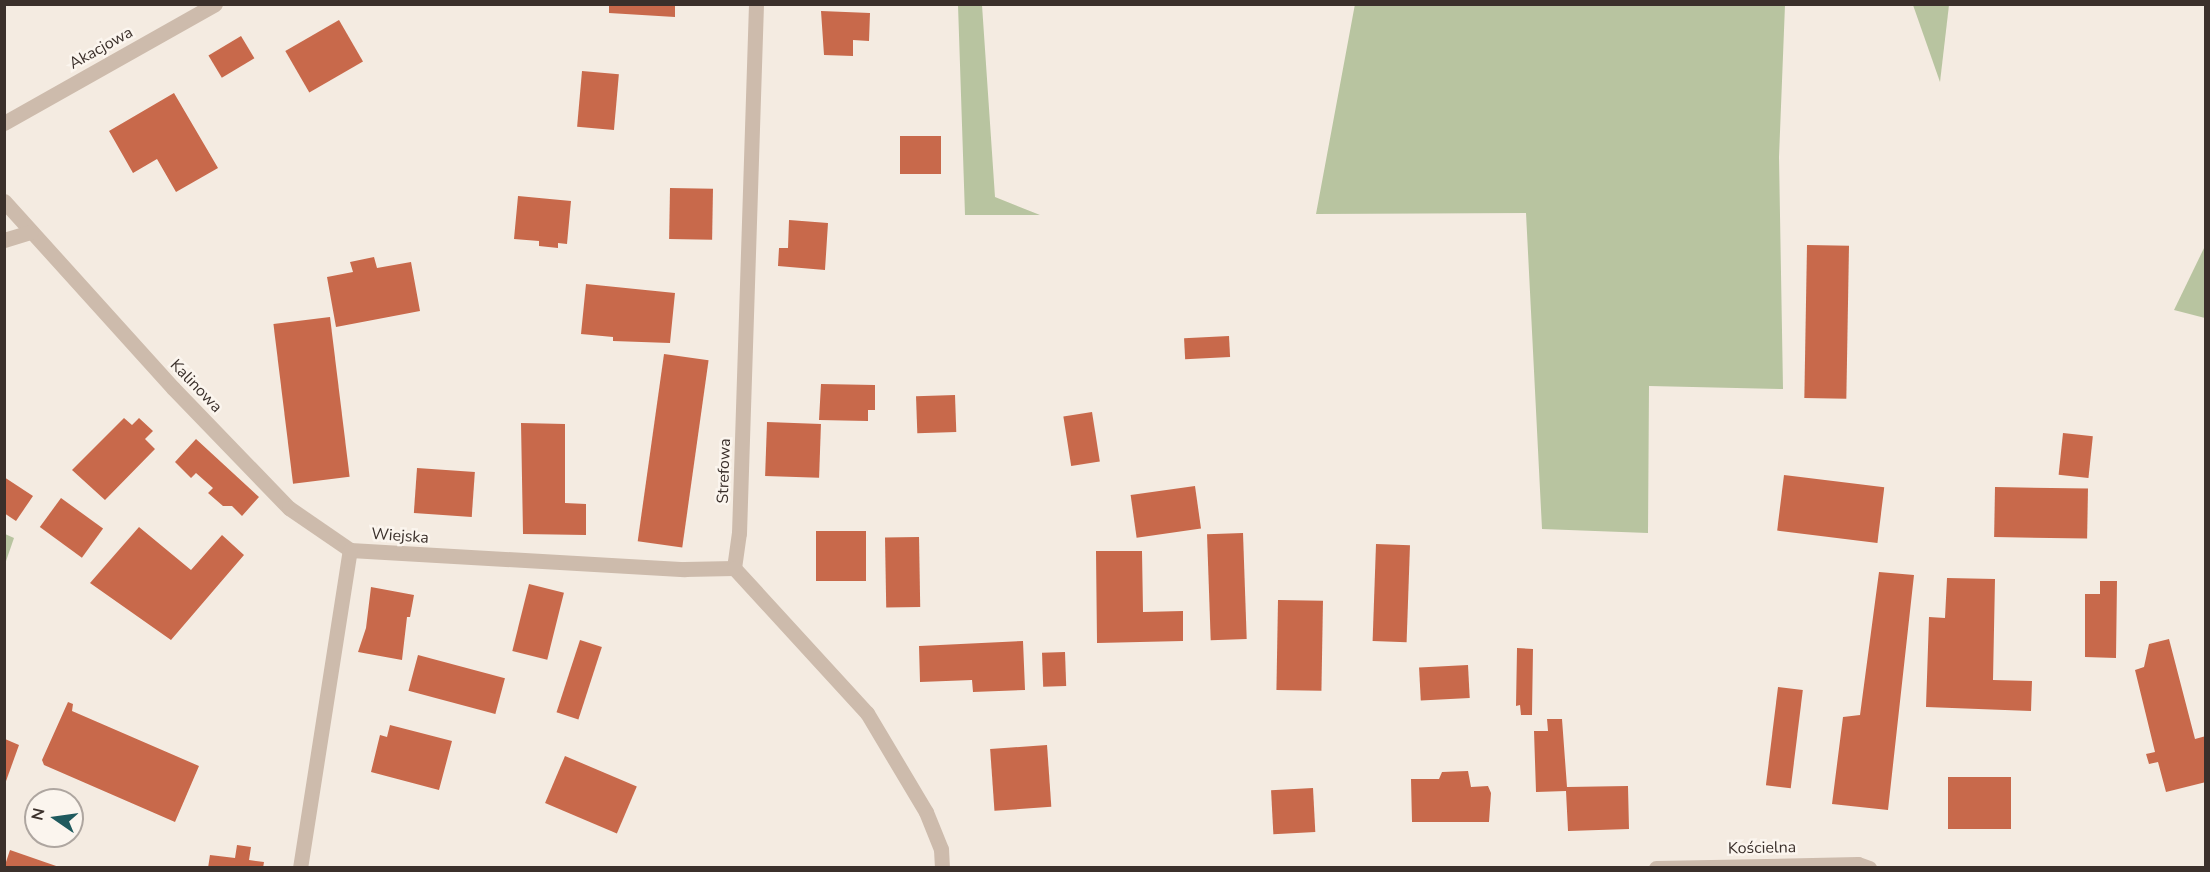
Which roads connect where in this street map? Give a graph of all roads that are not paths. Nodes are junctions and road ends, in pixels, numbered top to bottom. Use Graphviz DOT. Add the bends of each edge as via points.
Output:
graph roads {
  1 [pos="216,4"];
  2 [pos="756,4"];
  3 [pos="4,123"];
  4 [pos="4,201"];
  5 [pos="31,232"];
  6 [pos="4,240"];
  7 [pos="350,550"];
  8 [pos="734,568"];
  9 [pos="300,867"];
  10 [pos="942,867"];
  11 [pos="1656,867"];
  12 [pos="1663,867"];
  13 [pos="1869,867"];
  1 -- 3 [label="street, Akacjowa"];
  2 -- 8 [label="street, Strefowa" via="739,533"];
  4 -- 5 [label="street, Kalinowa"];
  5 -- 6 [label="street"];
  5 -- 7 [label="street, Kalinowa" via="172,388 289,508"];
  7 -- 8 [label="street, Wiejska" via="673,569"];
  7 -- 9 [label="street, Wiejska"];
  8 -- 10 [label="street" via="867,713 926,812 941,849"];
  11 -- 12 [label="street, Kościelna"];
  12 -- 13 [label="street, Kościelna"];
}
